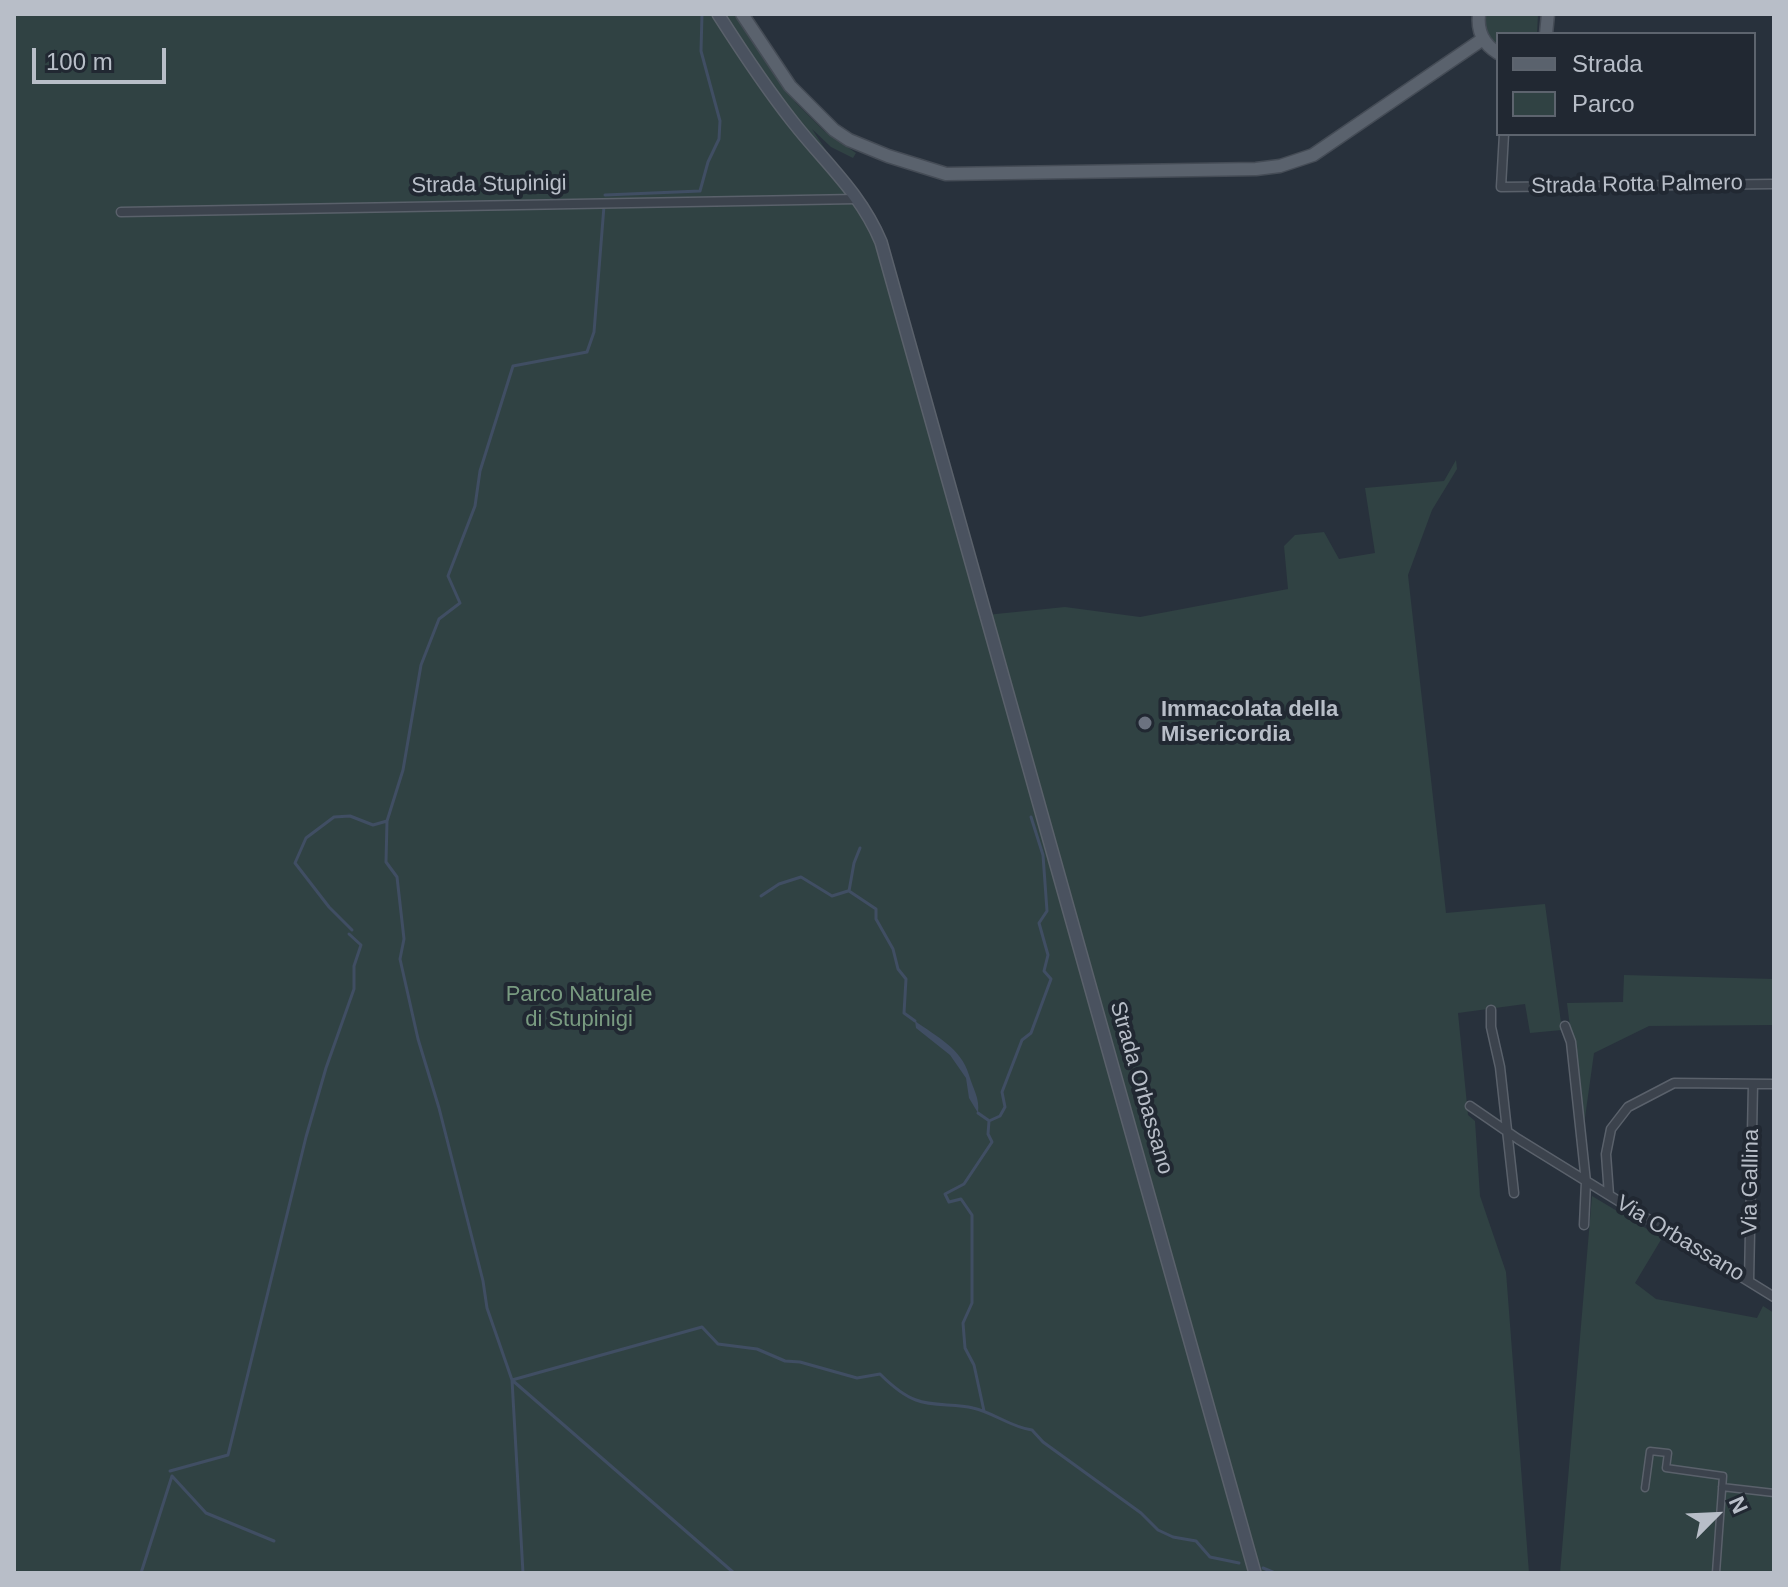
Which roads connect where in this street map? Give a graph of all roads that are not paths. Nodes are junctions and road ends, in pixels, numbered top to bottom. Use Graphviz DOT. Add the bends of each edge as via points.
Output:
graph roads {
  1 [pos="718,14"];
  2 [pos="742,14"];
  3 [pos="1479,14"];
  4 [pos="1483,39"];
  5 [pos="1496,51"];
  6 [pos="1504,136"];
  7 [pos="1774,184"];
  8 [pos="858,199"];
  9 [pos="121,212"];
  10 [pos="1491,1010"];
  11 [pos="1565,1026"];
  12 [pos="1753,1084"];
  13 [pos="1774,1084"];
  14 [pos="1470,1106"];
  15 [pos="1506,1131"];
  16 [pos="1586,1182"];
  17 [pos="1514,1193"];
  18 [pos="1609,1195"];
  19 [pos="1584,1225"];
  20 [pos="1749,1281"];
  21 [pos="1774,1297"];
  22 [pos="1722,1487"];
  23 [pos="1645,1488"];
  24 [pos="1774,1493"];
  25 [pos="1255,1573"];
  26 [pos="1716,1573"];
  1 -- 8 [label="main road" via="794,123"];
  2 -- 4 [label="main road" via="790,86 834,130 888,156 946,174 1280,166 1313,155"];
  3 -- 4 [label="main road"];
  4 -- 5 [label="main road"];
  6 -- 7 [label="street, Strada Rotta Palmero" via="1501,187"];
  8 -- 9 [label="street, Strada Stupinigi"];
  8 -- 25 [label="main road, Strada Orbassano" via="872,219 892,274"];
  10 -- 15 [label="street"];
  11 -- 16 [label="street"];
  12 -- 13 [label="street"];
  12 -- 18 [label="street" via="1674,1083 1628,1107 1611,1129 1606,1154"];
  12 -- 20 [label="street, Via Gallina"];
  14 -- 15 [label="street, Via Orbassano"];
  15 -- 16 [label="street, Via Orbassano"];
  15 -- 17 [label="street"];
  16 -- 18 [label="street, Via Orbassano"];
  16 -- 19 [label="street"];
  18 -- 20 [label="street, Via Orbassano"];
  20 -- 21 [label="street, Via Orbassano"];
  22 -- 23 [label="street" via="1723,1476 1666,1468 1668,1453 1650,1451"];
  22 -- 24 [label="street"];
  22 -- 26 [label="street"];
}
